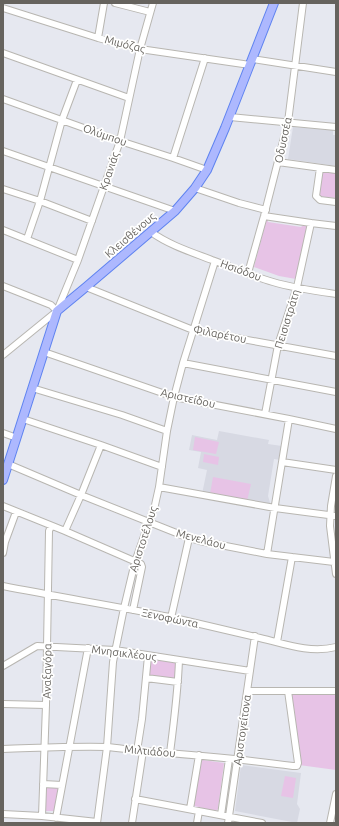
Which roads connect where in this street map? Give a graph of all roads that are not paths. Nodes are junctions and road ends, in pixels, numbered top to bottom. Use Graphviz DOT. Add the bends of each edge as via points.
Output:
graph roads {
  1 [pos="104,3"];
  2 [pos="115,3"];
  3 [pos="153,3"];
  4 [pos="274,3"];
  5 [pos="303,3"];
  6 [pos="3,8"];
  7 [pos="150,12"];
  8 [pos="98,38"];
  9 [pos="140,49"];
  10 [pos="3,53"];
  11 [pos="205,58"];
  12 [pos="251,62"];
  13 [pos="295,66"];
  14 [pos="336,72"];
  15 [pos="77,80"];
  16 [pos="129,98"];
  17 [pos="3,99"];
  18 [pos="230,117"];
  19 [pos="62,120"];
  20 [pos="288,122"];
  21 [pos="336,127"];
  22 [pos="120,141"];
  23 [pos="3,152"];
  24 [pos="173,158"];
  25 [pos="278,162"];
  26 [pos="50,167"];
  27 [pos="320,168"];
  28 [pos="207,170"];
  29 [pos="336,170"];
  30 [pos="104,186"];
  31 [pos="195,188"];
  32 [pos="3,189"];
  33 [pos="40,201"];
  34 [pos="336,202"];
  35 [pos="175,211"];
  36 [pos="265,213"];
  37 [pos="92,221"];
  38 [pos="310,223"];
  39 [pos="336,226"];
  40 [pos="3,230"];
  41 [pos="151,232"];
  42 [pos="27,239"];
  43 [pos="78,260"];
  44 [pos="215,261"];
  45 [pos="248,273"];
  46 [pos="3,286"];
  47 [pos="86,287"];
  48 [pos="297,287"];
  49 [pos="336,294"];
  50 [pos="57,311"];
  51 [pos="194,330"];
  52 [pos="278,345"];
  53 [pos="3,347"];
  54 [pos="10,350"];
  55 [pos="44,352"];
  56 [pos="3,355"];
  57 [pos="336,356"];
  58 [pos="183,363"];
  59 [pos="271,380"];
  60 [pos="32,388"];
  61 [pos="336,392"];
  62 [pos="174,397"];
  63 [pos="265,414"];
  64 [pos="23,418"];
  65 [pos="289,419"];
  66 [pos="336,429"];
  67 [pos="167,431"];
  68 [pos="3,433"];
  69 [pos="17,438"];
  70 [pos="101,444"];
  71 [pos="282,462"];
  72 [pos="8,464"];
  73 [pos="162,467"];
  74 [pos="336,470"];
  75 [pos="336,476"];
  76 [pos="3,480"];
  77 [pos="159,487"];
  78 [pos="81,495"];
  79 [pos="3,506"];
  80 [pos="275,508"];
  81 [pos="16,512"];
  82 [pos="333,516"];
  83 [pos="149,523"];
  84 [pos="51,526"];
  85 [pos="65,531"];
  86 [pos="189,538"];
  87 [pos="334,550"];
  88 [pos="3,553"];
  89 [pos="267,554"];
  90 [pos="292,557"];
  91 [pos="135,562"];
  92 [pos="334,562"];
  93 [pos="336,574"];
  94 [pos="3,586"];
  95 [pos="49,595"];
  96 [pos="124,608"];
  97 [pos="133,610"];
  98 [pos="171,618"];
  99 [pos="255,636"];
  100 [pos="277,642"];
  101 [pos="47,646"];
  102 [pos="336,647"];
  103 [pos="88,648"];
  104 [pos="115,650"];
  105 [pos="148,656"];
  106 [pos="179,660"];
  107 [pos="3,666"];
  108 [pos="250,671"];
  109 [pos="146,678"];
  110 [pos="178,682"];
  111 [pos="247,691"];
  112 [pos="288,691"];
  113 [pos="336,691"];
  114 [pos="3,704"];
  115 [pos="46,705"];
  116 [pos="45,747"];
  117 [pos="70,747"];
  118 [pos="107,748"];
  119 [pos="3,749"];
  120 [pos="140,751"];
  121 [pos="170,753"];
  122 [pos="199,755"];
  123 [pos="229,759"];
  124 [pos="238,759"];
  125 [pos="43,784"];
  126 [pos="62,785"];
  127 [pos="336,794"];
  128 [pos="135,799"];
  129 [pos="335,801"];
  130 [pos="190,809"];
  131 [pos="199,811"];
  132 [pos="3,814"];
  133 [pos="221,815"];
  134 [pos="28,816"];
  135 [pos="42,816"];
  136 [pos="56,818"];
  137 [pos="228,820"];
  138 [pos="27,823"];
  139 [pos="97,823"];
  140 [pos="132,823"];
  141 [pos="197,823"];
  142 [pos="262,823"];
  143 [pos="330,823"];
  1 -- 8 [label="street"];
  2 -- 7 [label="street"];
  3 -- 7 [label="street, Κρανιάς"];
  4 -- 12 [label="main road, Κλεισθένους"];
  5 -- 13 [label="street, Οδυσσέα"];
  6 -- 8 [label="street, Μιμόζας"];
  7 -- 9 [label="street, Κρανιάς"];
  8 -- 9 [label="street, Μιμόζας"];
  9 -- 11 [label="street, Μιμόζας"];
  9 -- 16 [label="street, Κρανιάς"];
  10 -- 15 [label="street"];
  11 -- 12 [label="street, Μιμόζας"];
  11 -- 24 [label="street"];
  12 -- 13 [label="street, Μιμόζας"];
  12 -- 18 [label="main road, Κλεισθένους"];
  13 -- 14 [label="street, Μιμόζας"];
  13 -- 20 [label="street, Οδυσσέα"];
  15 -- 16 [label="street"];
  15 -- 19 [label="street"];
  16 -- 22 [label="street, Κρανιάς"];
  17 -- 19 [label="street, Ολύμπου"];
  18 -- 20 [label="street"];
  18 -- 28 [label="main road, Κλεισθένους"];
  19 -- 22 [label="street, Ολύμπου"];
  19 -- 26 [label="street"];
  20 -- 21 [label="street"];
  20 -- 25 [label="street, Οδυσσέα"];
  22 -- 24 [label="street, Ολύμπου"];
  22 -- 30 [label="street, Κρανιάς"];
  23 -- 26 [label="street"];
  24 -- 28 [label="street, Ολύμπου"];
  25 -- 27 [label="street"];
  25 -- 36 [label="street, Οδυσσέα"];
  26 -- 30 [label="street"];
  26 -- 33 [label="street"];
  27 -- 29 [label="street"];
  27 -- 34 [label="street" via="317,198"];
  28 -- 31 [label="main road, Κλεισθένους"];
  30 -- 35 [label="street"];
  30 -- 37 [label="street, Κρανιάς"];
  31 -- 35 [label="main road, Κλεισθένους"];
  31 -- 36 [label="street"];
  32 -- 33 [label="street"];
  33 -- 37 [label="street"];
  33 -- 42 [label="street"];
  35 -- 41 [label="main road, Κλεισθένους"];
  36 -- 38 [label="street"];
  36 -- 45 [label="street, Οδυσσέα"];
  37 -- 43 [label="street, Κρανιάς"];
  38 -- 39 [label="street"];
  38 -- 48 [label="street, Πεισιστράτη"];
  40 -- 42 [label="street"];
  41 -- 44 [label="street, Ησιόδου" via="172,244"];
  41 -- 47 [label="main road, Κλεισθένους"];
  42 -- 43 [label="street"];
  43 -- 50 [label="street, Κρανιάς"];
  44 -- 45 [label="street, Ησιόδου"];
  44 -- 51 [label="street, Αριστοτέλους"];
  45 -- 48 [label="street, Ησιόδου"];
  46 -- 50 [label="street" via="51,304"];
  47 -- 50 [label="main road, Κλεισθένους"];
  47 -- 51 [label="street, Φιλαρέτου"];
  48 -- 49 [label="street, Ησιόδου"];
  48 -- 52 [label="street, Πεισιστράτη"];
  50 -- 54 [label="street"];
  50 -- 55 [label="main road"];
  51 -- 52 [label="street, Φιλαρέτου"];
  51 -- 58 [label="street, Αριστοτέλους"];
  52 -- 57 [label="street, Φιλαρέτου"];
  52 -- 59 [label="street, Πεισιστράτη"];
  53 -- 54 [label="street"];
  54 -- 56 [label="street"];
  55 -- 60 [label="main road"];
  55 -- 62 [label="street, Αριστείδου"];
  58 -- 59 [label="street"];
  58 -- 62 [label="street, Αριστοτέλους"];
  59 -- 61 [label="street"];
  59 -- 63 [label="street, Πεισιστράτη"];
  60 -- 64 [label="main road"];
  60 -- 67 [label="street"];
  62 -- 63 [label="street, Αριστείδου"];
  62 -- 67 [label="street, Αριστοτέλους"];
  63 -- 65 [label="street, Αριστείδου"];
  64 -- 69 [label="main road"];
  64 -- 70 [label="street"];
  65 -- 66 [label="street, Αριστείδου"];
  65 -- 71 [label="street"];
  67 -- 73 [label="street, Αριστοτέλους"];
  68 -- 69 [label="street"];
  69 -- 72 [label="main road"];
  70 -- 73 [label="street"];
  70 -- 78 [label="street"];
  71 -- 74 [label="street"];
  71 -- 80 [label="street"];
  72 -- 76 [label="main road"];
  72 -- 78 [label="street, Μενελάου"];
  73 -- 77 [label="street, Αριστοτέλους"];
  75 -- 82 [label="street"];
  77 -- 80 [label="street"];
  77 -- 83 [label="street, Αριστοτέλους"];
  78 -- 83 [label="street, Μενελάου"];
  78 -- 85 [label="street"];
  79 -- 81 [label="street"];
  80 -- 82 [label="street"];
  80 -- 89 [label="street"];
  81 -- 84 [label="street"];
  81 -- 88 [label="street"];
  82 -- 87 [label="street" via="330,526"];
  83 -- 86 [label="street, Μενελάου"];
  83 -- 91 [label="street, Αριστοτέλους"];
  84 -- 85 [label="street"];
  84 -- 95 [label="street, Αναξαγόρα"];
  85 -- 91 [label="street"];
  86 -- 89 [label="street, Μενελάου"];
  86 -- 98 [label="street"];
  87 -- 92 [label="street"];
  89 -- 90 [label="street, Μενελάου"];
  90 -- 92 [label="street, Μενελάου"];
  90 -- 100 [label="street"];
  91 -- 96 [label="street, Αριστοτέλους"];
  91 -- 97 [label="street" via="142,567"];
  92 -- 93 [label="street"];
  94 -- 95 [label="street, Ξενοφώντα"];
  95 -- 96 [label="street, Ξενοφώντα"];
  95 -- 101 [label="street, Αναξαγόρα"];
  96 -- 97 [label="street, Ξενοφώντα"];
  96 -- 104 [label="street, Αριστοτέλους"];
  97 -- 98 [label="street, Ξενοφώντα"];
  98 -- 99 [label="street, Ξενοφώντα"];
  99 -- 100 [label="street, Ξενοφώντα"];
  99 -- 108 [label="street, Αριστογείτονα"];
  100 -- 102 [label="street, Ξενοφώντα" via="313,650"];
  101 -- 103 [label="street, Μνησικλέους"];
  101 -- 107 [label="street, Μνησικλέους" via="37,646"];
  101 -- 115 [label="street, Αναξαγόρα"];
  103 -- 104 [label="street, Μνησικλέους"];
  103 -- 117 [label="street"];
  104 -- 105 [label="street, Μνησικλέους"];
  104 -- 118 [label="street, Αριστοτέλους"];
  105 -- 106 [label="street, Μνησικλέους"];
  105 -- 109 [label="street"];
  106 -- 108 [label="street, Μνησικλέους"];
  106 -- 110 [label="street"];
  108 -- 111 [label="street, Αριστογείτονα"];
  109 -- 110 [label="street"];
  109 -- 120 [label="street"];
  110 -- 121 [label="street"];
  111 -- 112 [label="street"];
  111 -- 124 [label="street, Αριστογείτονα"];
  112 -- 113 [label="street"];
  112 -- 124 [label="street, Μιλτιάδου" via="297,766"];
  114 -- 115 [label="street"];
  115 -- 116 [label="street, Αναξαγόρα"];
  116 -- 117 [label="street, Μιλτιάδου"];
  116 -- 119 [label="street, Μιλτιάδου"];
  116 -- 125 [label="street, Αναξαγόρα"];
  117 -- 118 [label="street, Μιλτιάδου"];
  117 -- 126 [label="street"];
  118 -- 120 [label="street, Μιλτιάδου"];
  118 -- 139 [label="street, Αριστοτέλους"];
  120 -- 121 [label="street, Μιλτιάδου"];
  120 -- 128 [label="street"];
  121 -- 122 [label="street, Μιλτιάδου"];
  122 -- 123 [label="street, Μιλτιάδου"];
  122 -- 130 [label="street"];
  123 -- 124 [label="street, Μιλτιάδου"];
  123 -- 133 [label="street"];
  124 -- 137 [label="street, Αριστογείτονα"];
  125 -- 126 [label="street"];
  125 -- 135 [label="street, Αναξαγόρα"];
  126 -- 136 [label="street"];
  127 -- 129 [label="street"];
  128 -- 130 [label="street"];
  128 -- 140 [label="street"];
  129 -- 143 [label="street"];
  130 -- 131 [label="street"];
  131 -- 133 [label="street"];
  131 -- 141 [label="street"];
  132 -- 134 [label="street"];
  133 -- 137 [label="street"];
  134 -- 135 [label="street"];
  134 -- 138 [label="street"];
  135 -- 136 [label="street"];
  136 -- 139 [label="street"];
  137 -- 142 [label="street"];
}
